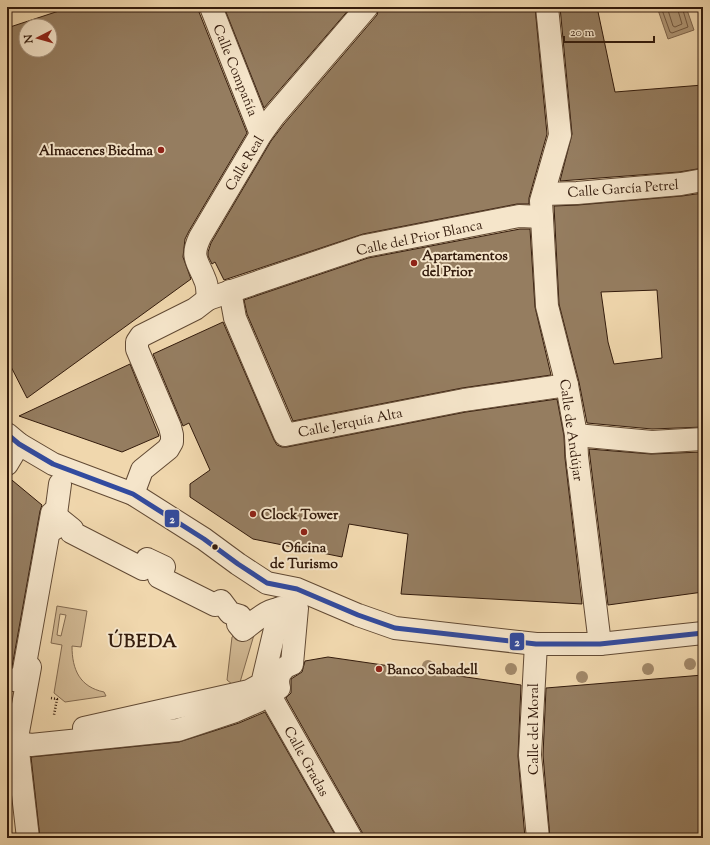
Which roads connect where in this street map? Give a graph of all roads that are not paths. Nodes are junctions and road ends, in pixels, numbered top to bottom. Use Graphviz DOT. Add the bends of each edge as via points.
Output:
graph roads {
  1 [pos="211,7"];
  2 [pos="367,7"];
  3 [pos="547,7"];
  4 [pos="261,134"];
  5 [pos="703,180"];
  6 [pos="544,194"];
  7 [pos="542,217"];
  8 [pos="230,291"];
  9 [pos="208,299"];
  10 [pos="567,385"];
  11 [pos="576,435"];
  12 [pos="13,439"];
  13 [pos="703,440"];
  14 [pos="7,464"];
  15 [pos="60,484"];
  16 [pos="133,494"];
  17 [pos="56,516"];
  18 [pos="703,633"];
  19 [pos="536,644"];
  20 [pos="600,644"];
  21 [pos="7,679"];
  22 [pos="266,689"];
  23 [pos="14,738"];
  24 [pos="28,838"];
  25 [pos="350,838"];
  26 [pos="538,838"];
  1 -- 4 [label="street, Calle Compañía"];
  2 -- 4 [label="street, Calle Real"];
  3 -- 6 [label="street, Calle de Andújar" via="560,135"];
  4 -- 9 [label="street, Calle Real" via="195,247 195,255 207,286"];
  5 -- 6 [label="street, Calle García Petrel" via="659,186"];
  6 -- 7 [label="street, Calle de Andújar" via="541,201"];
  7 -- 8 [label="street, Calle del Prior Blanca" via="519,216 365,246"];
  7 -- 10 [label="street, Calle de Andújar" via="547,306"];
  8 -- 9 [label="street, Calle del Prior Blanca"];
  8 -- 10 [label="street, Calle Jerquía Alta" via="235,318 285,435 464,400"];
  9 -- 16 [label="street, Calle del Prior Blanca" via="195,309 141,336 137,342 141,360 170,427 172,442 168,450 142,470"];
  10 -- 11 [label="street, Calle de Andújar"];
  11 -- 13 [label="street" via="652,442"];
  11 -- 20 [label="street, Calle de Andújar"];
  12 -- 14 [label="street"];
  12 -- 16 [label="street" via="53,464"];
  15 -- 17 [label="street"];
  16 -- 19 [label="street" via="267,583 297,589 395,628"];
  17 -- 21 [label="street" via="52,513 22,681"];
  17 -- 22 [label="street" via="72,529 70,532 142,569 148,559 164,567 158,578 215,605 221,601 230,613 240,616 238,624 243,630 268,612 280,608"];
  17 -- 23 [label="street"];
  18 -- 20 [label="street"];
  19 -- 20 [label="street"];
  19 -- 26 [label="street, Calle del Moral" via="530,755"];
  22 -- 23 [label="street" via="249,690 44,736"];
  22 -- 25 [label="street, Calle Gradas"];
  23 -- 24 [label="street"];
}
